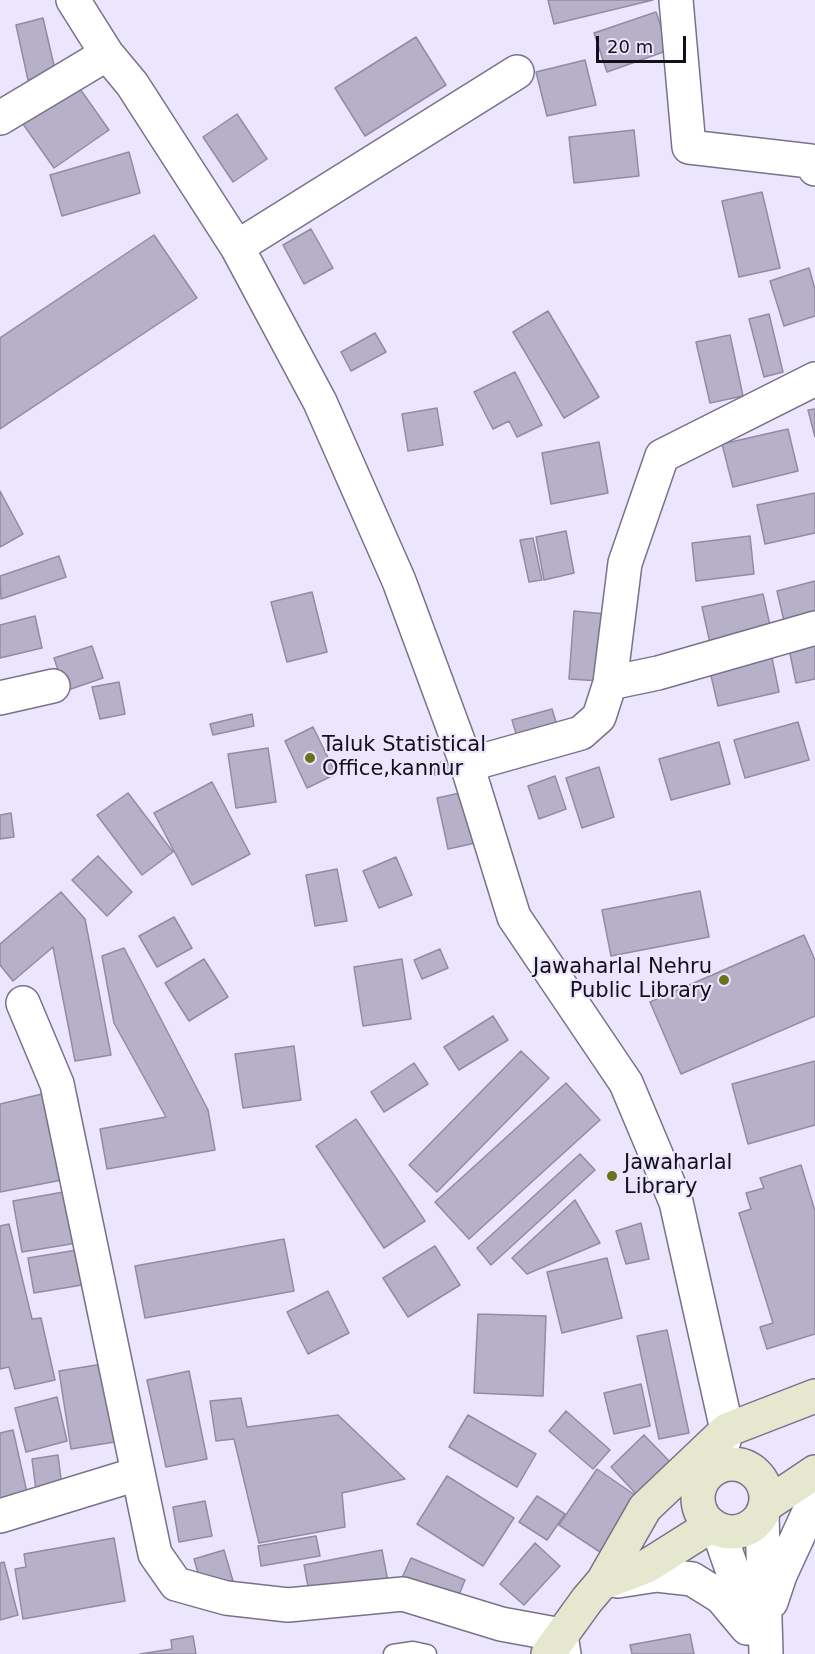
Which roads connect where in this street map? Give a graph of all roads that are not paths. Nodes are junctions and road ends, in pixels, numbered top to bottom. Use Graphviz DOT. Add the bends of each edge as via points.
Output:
graph roads {
  1 [pos="73,0"];
  2 [pos="676,0"];
  3 [pos="107,54"];
  4 [pos="517,72"];
  5 [pos="0,118"];
  6 [pos="815,169"];
  7 [pos="237,247"];
  8 [pos="815,379"];
  9 [pos="815,628"];
  10 [pos="610,683"];
  11 [pos="53,686"];
  12 [pos="0,698"];
  13 [pos="466,765"];
  14 [pos="23,1003"];
  15 [pos="814,1396"];
  16 [pos="728,1430"];
  17 [pos="717,1471"];
  18 [pos="815,1472"];
  19 [pos="137,1474"];
  20 [pos="815,1499"];
  21 [pos="764,1510"];
  22 [pos="0,1516"];
  23 [pos="715,1527"];
  24 [pos="602,1583"];
  25 [pos="755,1634"];
  26 [pos="558,1648"];
  27 [pos="418,1653"];
  28 [pos="393,1654"];
  29 [pos="766,1654"];
  1 -- 3 [label="street"];
  2 -- 6 [label="street" via="689,147 810,161"];
  3 -- 5 [label="street"];
  3 -- 7 [label="street" via="132,84"];
  4 -- 7 [label="street"];
  7 -- 13 [label="street" via="320,402 390,560"];
  8 -- 10 [label="street" via="662,456 625,563"];
  9 -- 10 [label="street"];
  10 -- 13 [label="street" via="599,717 581,733"];
  11 -- 12 [label="street"];
  13 -- 16 [label="street" via="514,917 626,1083 676,1202"];
  14 -- 19 [label="street" via="57,1084"];
  15 -- 16 [label="main road"];
  15 -- 17 [label="main road"];
  16 -- 17 [label="street"];
  16 -- 24 [label="main road" via="645,1508"];
  17 -- 21 [label="main road" via="745,1466 762,1479 766,1489"];
  17 -- 23 [label="main road" via="698,1502 701,1513"];
  17 -- 24 [label="main road" via="654,1525"];
  18 -- 21 [label="main road"];
  19 -- 22 [label="street"];
  19 -- 26 [label="street" via="155,1554 176,1584 226,1598 288,1605 403,1594 501,1624"];
  20 -- 25 [label="street"];
  21 -- 23 [label="main road" via="752,1527 741,1532"];
  21 -- 25 [label="street"];
  23 -- 24 [label="main road" via="647,1566"];
  23 -- 25 [label="street"];
  24 -- 25 [label="street" via="657,1575 692,1580 721,1597"];
  24 -- 26 [label="main road"];
  25 -- 29 [label="street"];
  27 -- 28 [label="lane"];
}
